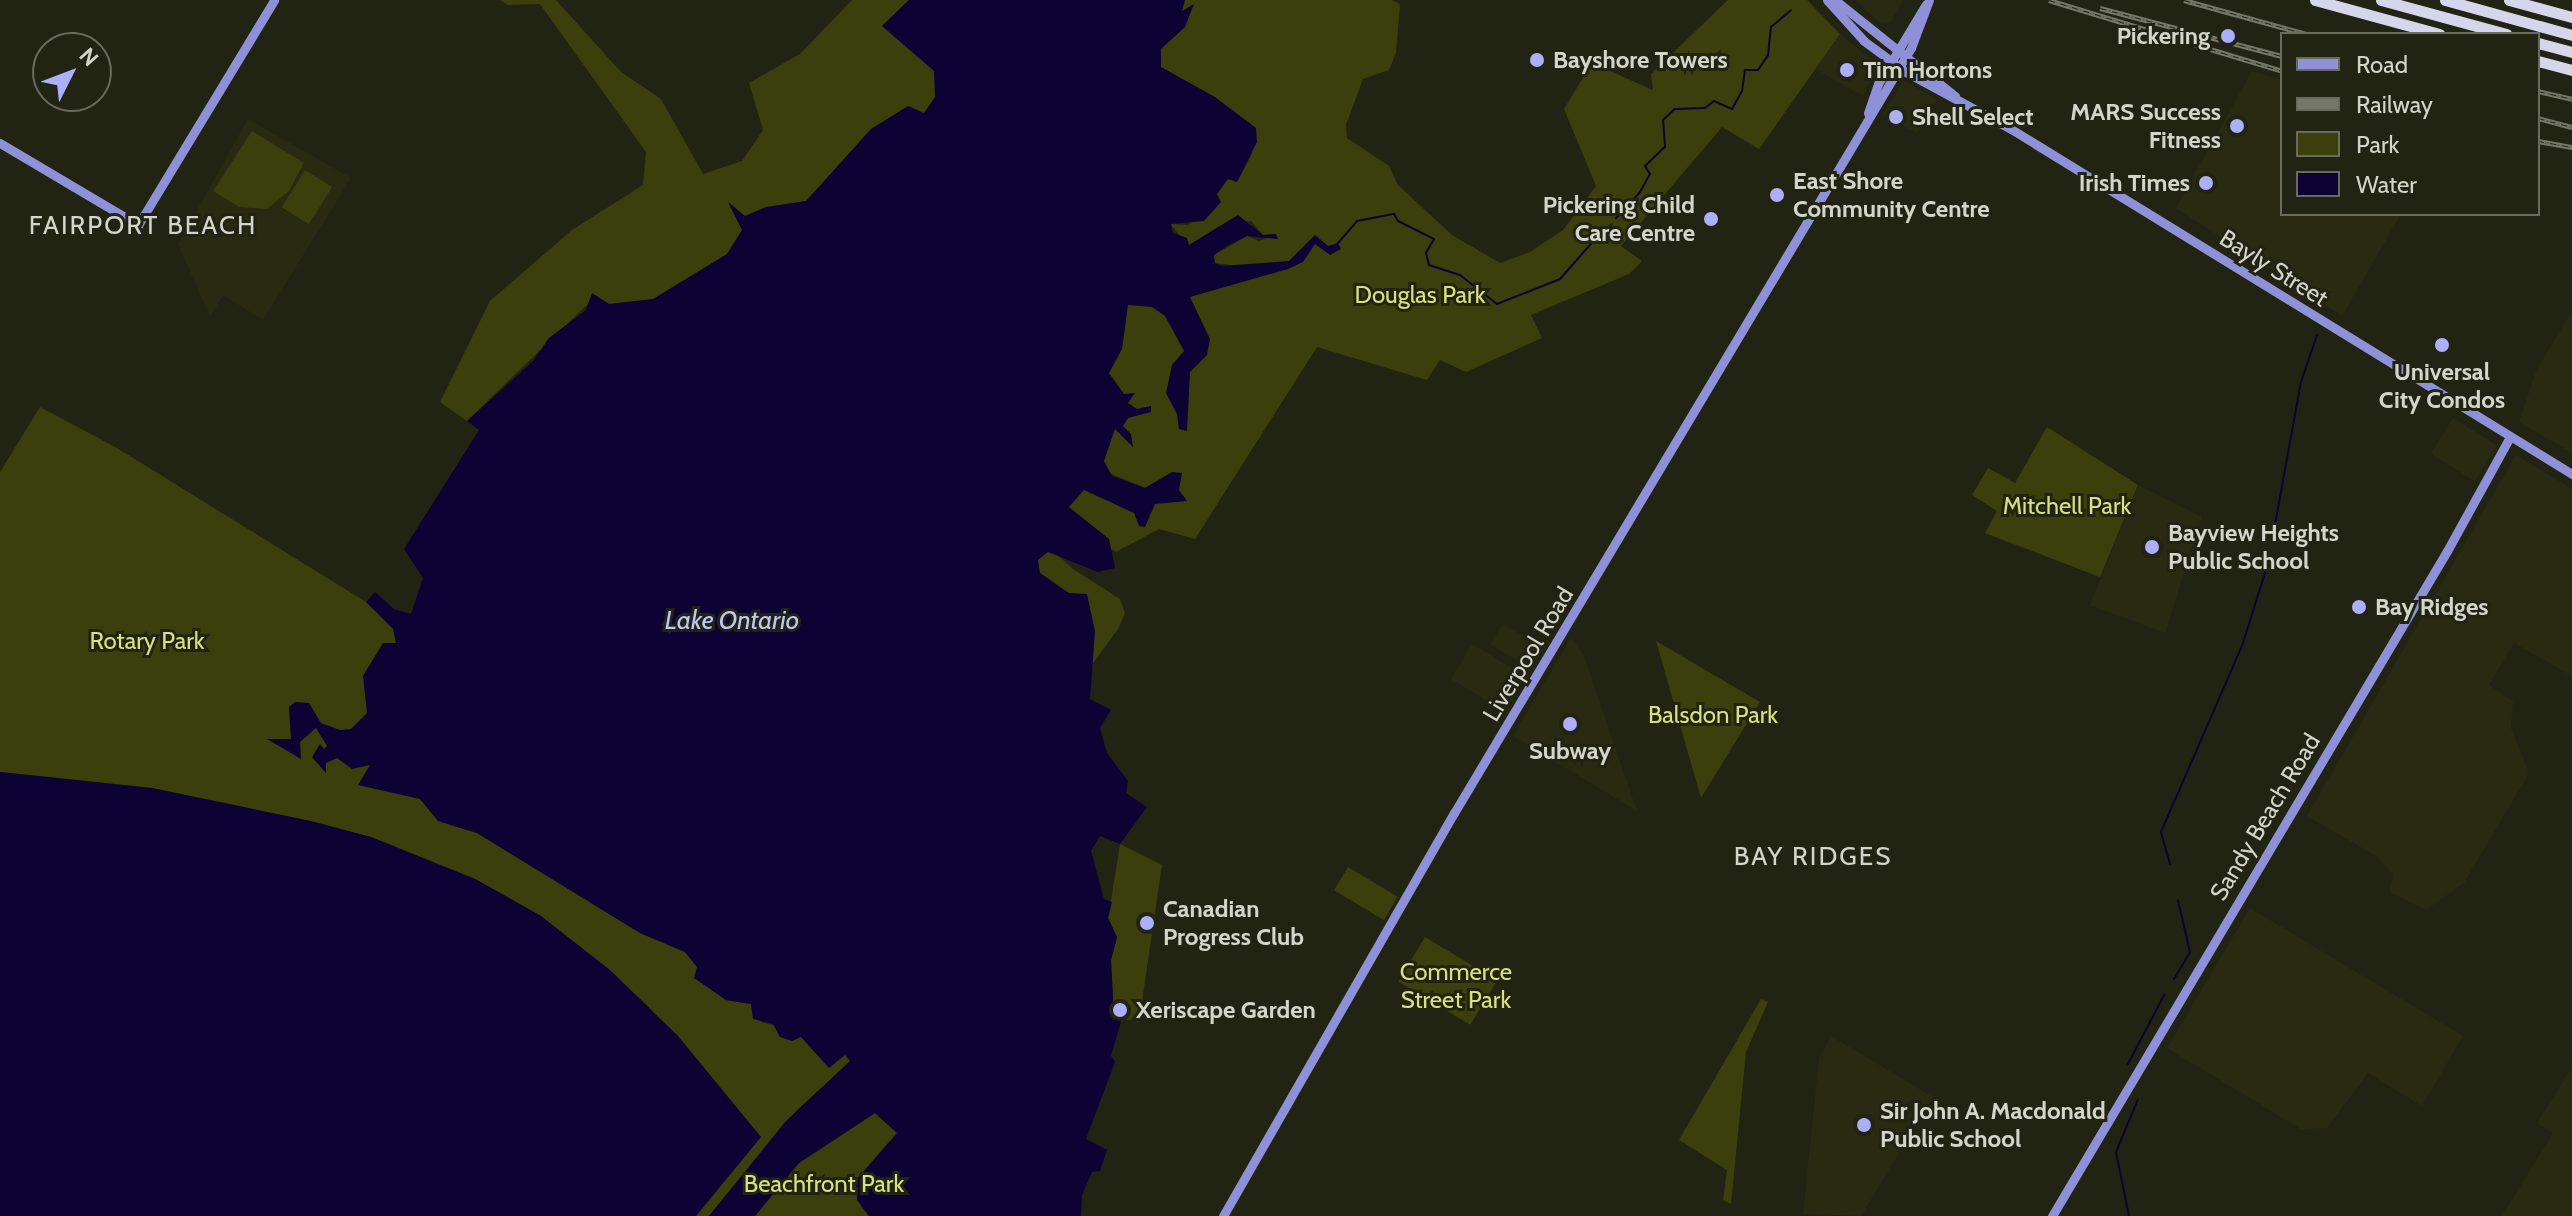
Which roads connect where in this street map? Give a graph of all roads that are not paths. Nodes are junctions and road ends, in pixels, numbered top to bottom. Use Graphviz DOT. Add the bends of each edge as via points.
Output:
graph roads {
  1 [pos="274,0"];
  2 [pos="1827,0"];
  3 [pos="1835,0"];
  4 [pos="1929,0"];
  5 [pos="2315,0"];
  6 [pos="2381,0"];
  7 [pos="2445,0"];
  8 [pos="2509,0"];
  9 [pos="2572,17"];
  10 [pos="2432,32"];
  11 [pos="2499,32"];
  12 [pos="2572,35"];
  13 [pos="2540,44"];
  14 [pos="2572,52"];
  15 [pos="1898,59"];
  16 [pos="2540,62"];
  17 [pos="2572,70"];
  18 [pos="0,143"];
  19 [pos="2510,437"];
  20 [pos="2572,474"];
  21 [pos="1223,1216"];
  22 [pos="2052,1216"];
  1 -- 18 [label="street" via="138,225"];
  2 -- 15 [label="street, Bayly Street" via="1830,10"];
  3 -- 15 [label="street, Bayly Street"];
  4 -- 15 [label="street, Liverpool Road"];
  5 -- 10 [label="highway"];
  6 -- 11 [label="highway"];
  7 -- 12 [label="highway"];
  8 -- 9 [label="highway"];
  13 -- 14 [label="highway"];
  15 -- 19 [label="street, Bayly Street"];
  15 -- 21 [label="street, Liverpool Road"];
  16 -- 17 [label="highway"];
  19 -- 20 [label="street, Bayly Street"];
  19 -- 22 [label="street, Sandy Beach Road"];
}
